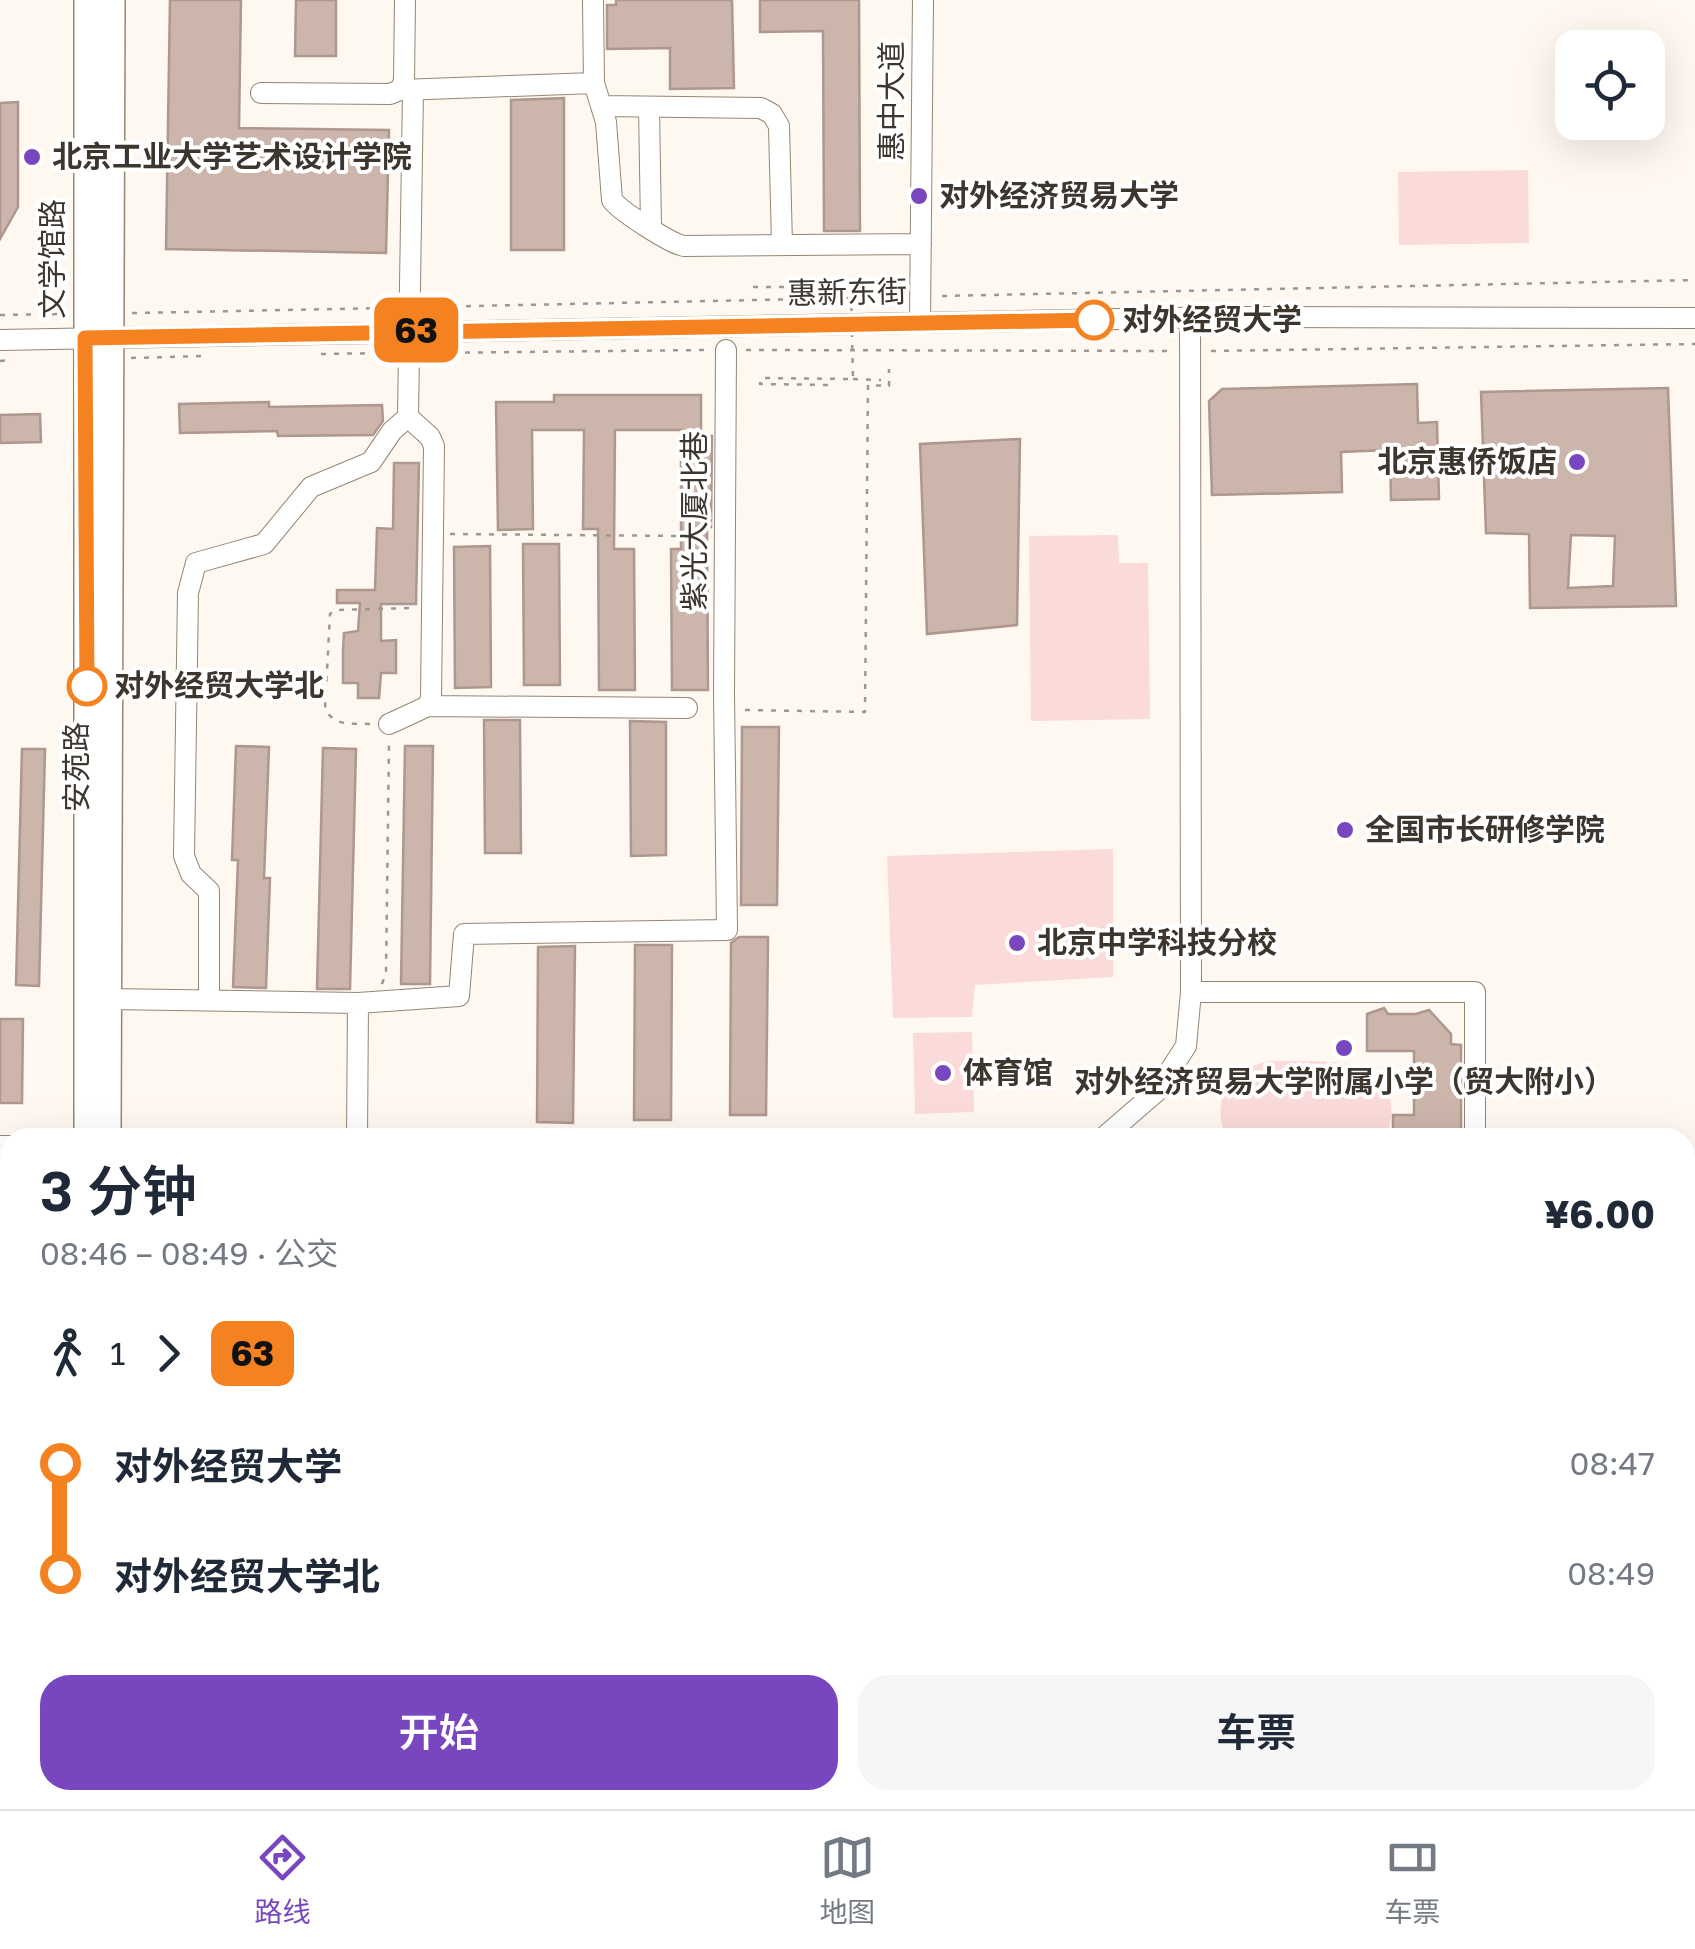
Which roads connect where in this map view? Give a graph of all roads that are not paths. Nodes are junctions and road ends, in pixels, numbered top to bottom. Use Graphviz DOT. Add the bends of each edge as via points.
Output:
graph roads {
  1 [pos="87,0"];
  2 [pos="112,0"];
  3 [pos="405,0"];
  4 [pos="593,0"];
  5 [pos="923,0"];
  6 [pos="594,83"];
  7 [pos="406,90"];
  8 [pos="261,93"];
  9 [pos="603,106"];
  10 [pos="649,107"];
  11 [pos="651,226"];
  12 [pos="920,244"];
  13 [pos="782,245"];
  14 [pos="1190,318"];
  15 [pos="1695,318"];
  16 [pos="920,322"];
  17 [pos="409,330"];
  18 [pos="101,332"];
  19 [pos="0,340"];
  20 [pos="726,350"];
  21 [pos="408,417"];
  22 [pos="428,706"];
  23 [pos="687,708"];
  24 [pos="389,724"];
  25 [pos="1191,992"];
  26 [pos="108,998"];
  27 [pos="208,1000"];
  28 [pos="358,1003"];
  29 [pos="87,1128"];
  30 [pos="108,1128"];
  31 [pos="357,1128"];
  32 [pos="1115,1128"];
  33 [pos="1475,1128"];
  1 -- 18 [label="main road, 文学馆路"];
  2 -- 18 [label="main road, 文学馆路"];
  3 -- 7 [label="street"];
  4 -- 6 [label="street"];
  5 -- 12 [label="street, 惠中大道"];
  6 -- 7 [label="street"];
  6 -- 9 [label="street"];
  7 -- 8 [label="street"];
  7 -- 17 [label="street"];
  9 -- 10 [label="street"];
  9 -- 11 [label="street" via="612,200"];
  10 -- 11 [label="street"];
  10 -- 13 [label="street" via="761,108 772,114 779,126"];
  11 -- 13 [label="street" via="684,246"];
  12 -- 13 [label="street"];
  12 -- 16 [label="street, 惠中大道"];
  14 -- 15 [label="street, 惠新东街"];
  14 -- 16 [label="street, 惠新东街"];
  14 -- 25 [label="street"];
  16 -- 17 [label="street, 惠新东街"];
  17 -- 18 [label="street, 惠新东街"];
  17 -- 21 [label="street"];
  18 -- 19 [label="street, 惠新东街"];
  18 -- 26 [label="main road, 安苑路"];
  18 -- 29 [label="main road, 安苑路"];
  20 -- 28 [label="street, 紫光大厦北巷" via="727,930 464,934 459,996"];
  21 -- 22 [label="street" via="434,446"];
  21 -- 27 [label="street" via="371,462 312,487 264,544 196,563 188,593 184,856 209,891"];
  22 -- 23 [label="street"];
  22 -- 24 [label="street"];
  25 -- 32 [label="street" via="1186,1046 1156,1092"];
  25 -- 33 [label="street" via="1475,992"];
  26 -- 27 [label="street"];
  26 -- 30 [label="main road, 安苑路"];
  27 -- 28 [label="street"];
  28 -- 31 [label="street"];
}
